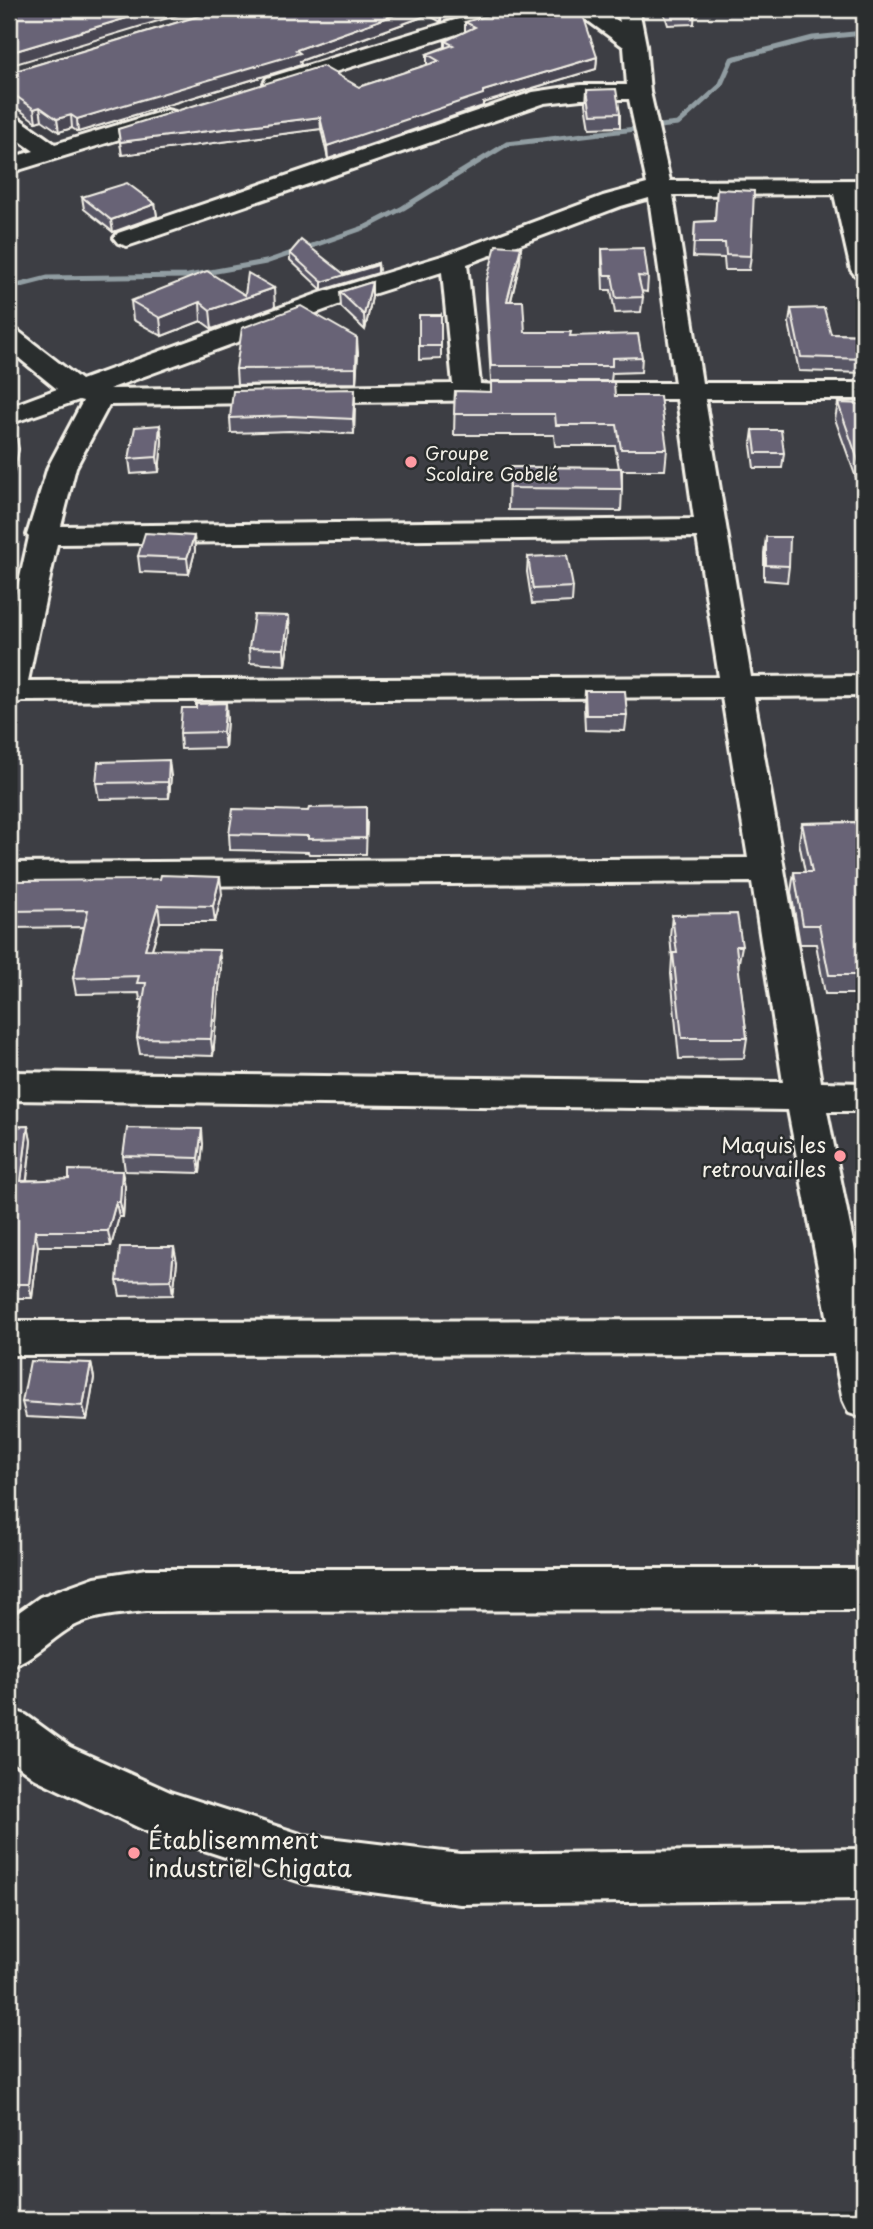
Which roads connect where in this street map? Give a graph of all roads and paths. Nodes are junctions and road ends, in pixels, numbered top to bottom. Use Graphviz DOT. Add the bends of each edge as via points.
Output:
graph roads {
  1 [pos="513,9"];
  2 [pos="583,9"];
  3 [pos="628,9"];
  4 [pos="635,45"];
  5 [pos="250,91"];
  6 [pos="639,92"];
  7 [pos="184,112"];
  8 [pos="9,122"];
  9 [pos="52,153"];
  10 [pos="9,166"];
  11 [pos="854,187"];
  12 [pos="660,188"];
  13 [pos="127,238"];
  14 [pos="454,260"];
  15 [pos="864,270"];
  16 [pos="9,337"];
  17 [pos="691,390"];
  18 [pos="864,391"];
  19 [pos="467,392"];
  20 [pos="88,394"];
  21 [pos="9,416"];
  22 [pos="710,528"];
  23 [pos="42,535"];
  24 [pos="864,686"];
  25 [pos="737,687"];
  26 [pos="9,693"];
  27 [pos="768,870"];
  28 [pos="9,875"];
  29 [pos="9,1086"];
  30 [pos="864,1097"];
  31 [pos="805,1098"];
  32 [pos="858,1337"];
  33 [pos="9,1338"];
  34 [pos="864,1400"];
  35 [pos="864,1590"];
  36 [pos="9,1646"];
  37 [pos="9,1731"];
  38 [pos="864,1874"];
  1 -- 5 [label="street"];
  2 -- 4 [label="street"];
  3 -- 4 [label="street"];
  4 -- 6 [label="street"];
  6 -- 12 [label="street"];
  6 -- 13 [label="street" via="541,97"];
  7 -- 9 [label="street"];
  8 -- 9 [label="street"];
  9 -- 10 [label="street"];
  11 -- 12 [label="street"];
  11 -- 15 [label="street"];
  12 -- 14 [label="street" via="588,208"];
  12 -- 17 [label="street"];
  14 -- 19 [label="street"];
  14 -- 20 [label="street" via="329,299"];
  16 -- 20 [label="street"];
  17 -- 18 [label="street"];
  17 -- 19 [label="street"];
  17 -- 22 [label="street"];
  19 -- 20 [label="street"];
  20 -- 21 [label="street"];
  20 -- 23 [label="street"];
  22 -- 23 [label="street"];
  22 -- 25 [label="street"];
  23 -- 26 [label="street"];
  24 -- 25 [label="street"];
  25 -- 26 [label="street"];
  25 -- 27 [label="street"];
  27 -- 28 [label="street"];
  27 -- 31 [label="street"];
  29 -- 31 [label="street"];
  30 -- 31 [label="street"];
  31 -- 32 [label="street"];
  32 -- 33 [label="street"];
  32 -- 34 [label="street"];
  35 -- 36 [label="street" via="146,1590 96,1598 56,1612"];
  37 -- 38 [label="street" via="53,1763 163,1814 304,1859 460,1879"];
}
